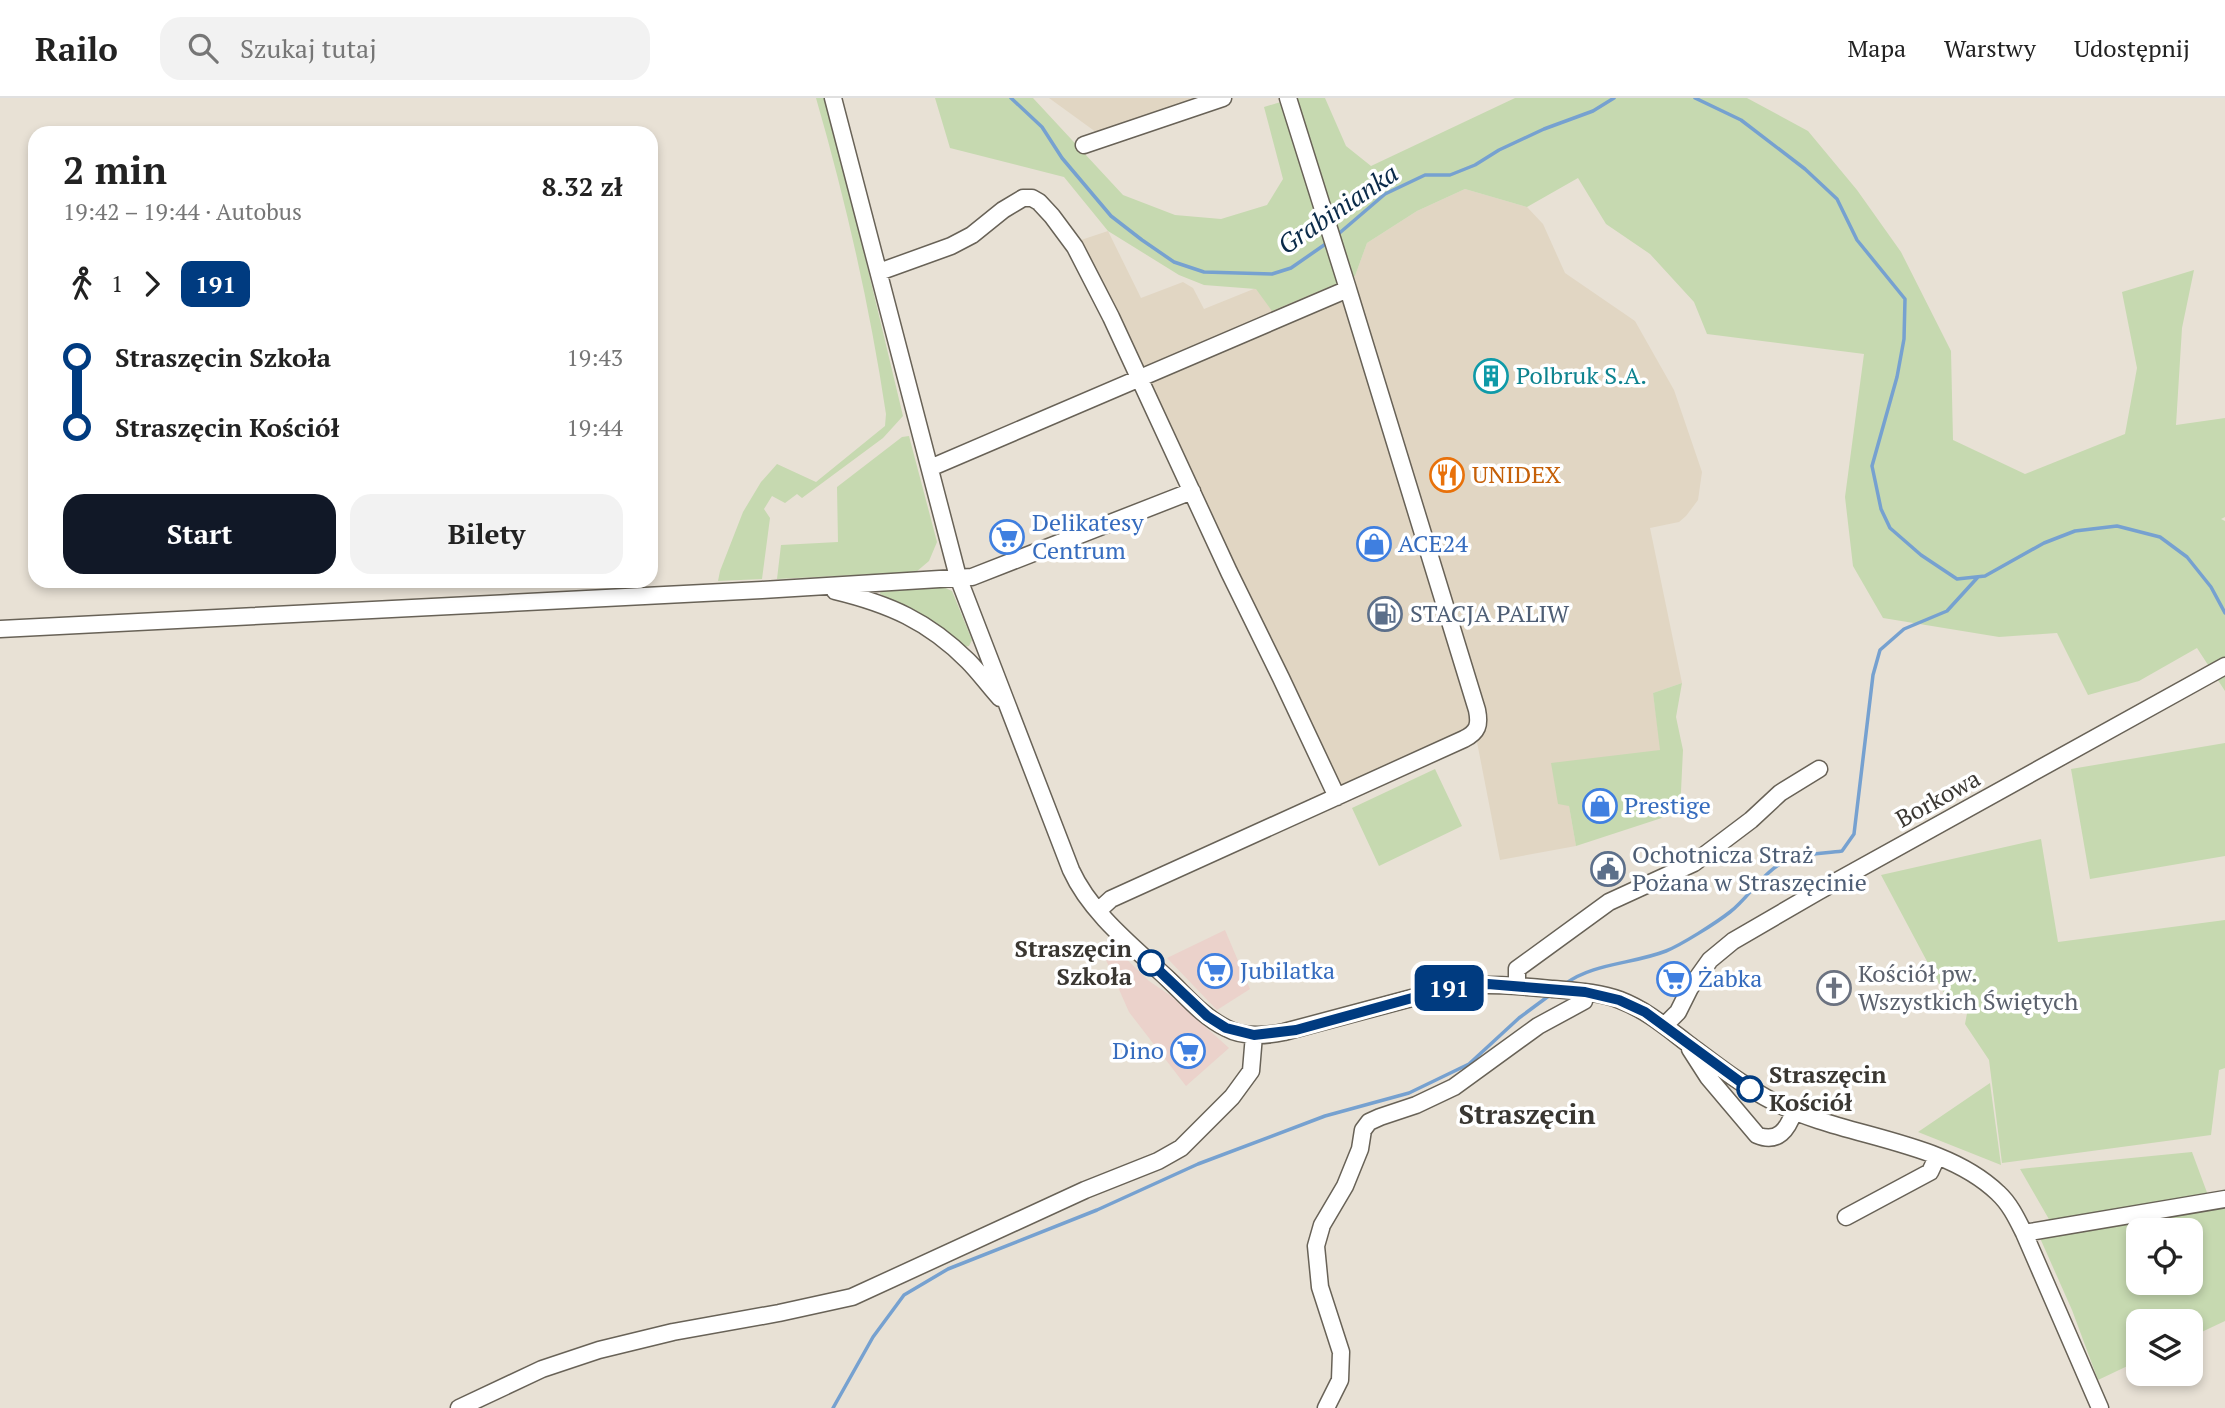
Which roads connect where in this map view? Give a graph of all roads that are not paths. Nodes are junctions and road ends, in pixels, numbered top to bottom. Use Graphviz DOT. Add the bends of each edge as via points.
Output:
graph roads {
  1 [pos="833,98"];
  2 [pos="1223,98"];
  3 [pos="1288,98"];
  4 [pos="1084,145"];
  5 [pos="879,272"];
  6 [pos="1348,289"];
  7 [pos="1139,378"];
  8 [pos="930,468"];
  9 [pos="1192,491"];
  10 [pos="958,577"];
  11 [pos="819,587"];
  12 [pos="0,629"];
  13 [pos="2221,668"];
  14 [pos="1007,706"];
  15 [pos="1819,769"];
  16 [pos="1337,797"];
  17 [pos="1099,911"];
  18 [pos="1520,986"];
  19 [pos="1579,991"];
  20 [pos="1665,1025"];
  21 [pos="1254,1035"];
  22 [pos="1685,1041"];
  23 [pos="1794,1111"];
  24 [pos="1937,1157"];
  25 [pos="2225,1199"];
  26 [pos="1846,1217"];
  27 [pos="2024,1233"];
  28 [pos="459,1408"];
  29 [pos="1326,1408"];
  30 [pos="2100,1408"];
  1 -- 5 [label="street"];
  2 -- 4 [label="street"];
  3 -- 6 [label="street"];
  5 -- 7 [label="street" via="949,247 1015,202 1032,198 1075,247"];
  5 -- 8 [label="street"];
  6 -- 7 [label="street"];
  6 -- 16 [label="street" via="1480,722 1472,735"];
  7 -- 8 [label="street"];
  7 -- 9 [label="street"];
  8 -- 10 [label="street"];
  9 -- 10 [label="street" via="972,577"];
  9 -- 16 [label="street"];
  10 -- 11 [label="street"];
  10 -- 14 [label="street"];
  11 -- 12 [label="street"];
  11 -- 14 [label="street" via="867,599 922,623 969,662"];
  13 -- 20 [label="street, Borkowa" via="1733,941 1710,960"];
  14 -- 17 [label="street" via="1071,870"];
  15 -- 18 [label="street" via="1780,793 1694,863 1601,908 1517,969"];
  16 -- 17 [label="street" via="1111,899"];
  17 -- 21 [label="street" via="1207,1016 1226,1028"];
  18 -- 19 [label="street"];
  18 -- 21 [label="street" via="1452,987 1296,1030"];
  19 -- 20 [label="street" via="1619,1000"];
  19 -- 29 [label="street" via="1584,1001 1538,1026 1454,1087 1380,1116 1363,1130 1349,1177 1322,1225 1316,1246 1320,1287 1341,1352 1340,1380"];
  20 -- 22 [label="street"];
  21 -- 28 [label="street" via="1251,1071 1239,1087 1189,1140 1158,1161 852,1297 599,1350 542,1369"];
  22 -- 23 [label="street" via="1750,1089"];
  22 -- 23 [label="street" via="1708,1077 1757,1135 1767,1139 1780,1136"];
  23 -- 24 [label="street"];
  24 -- 26 [label="street" via="1930,1172"];
  24 -- 27 [label="street" via="1980,1178 2000,1194"];
  25 -- 27 [label="street"];
  27 -- 30 [label="street"];
}
